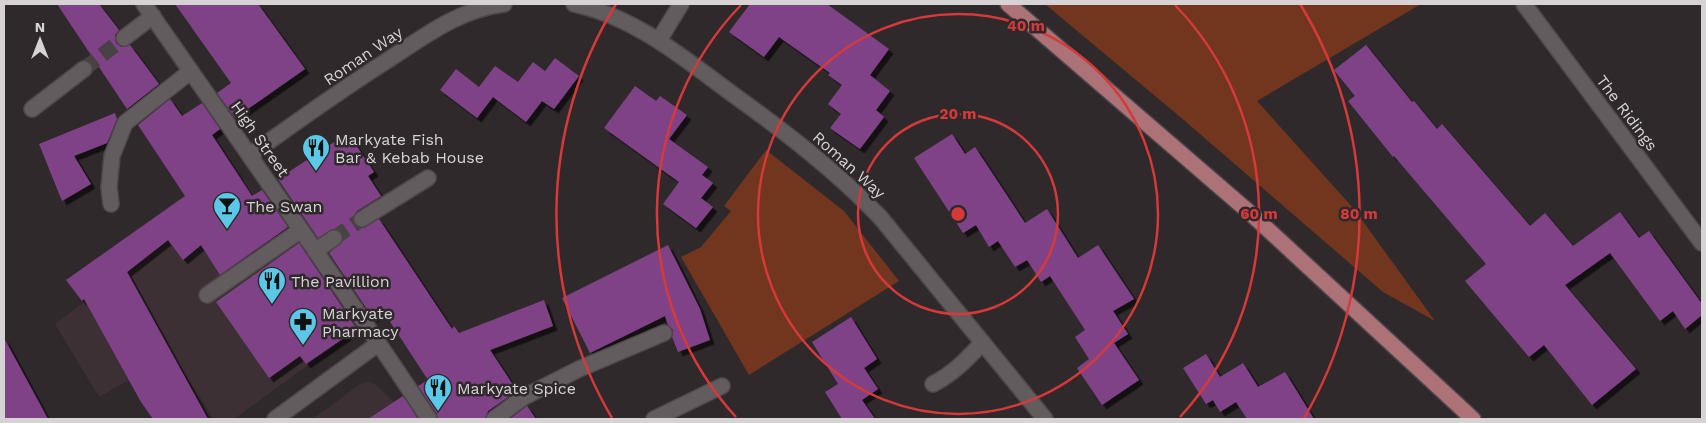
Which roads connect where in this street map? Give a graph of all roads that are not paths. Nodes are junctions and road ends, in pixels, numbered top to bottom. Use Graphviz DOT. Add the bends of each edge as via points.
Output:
graph roads {
  1 [pos="504,4"];
  2 [pos="574,4"];
  3 [pos="681,4"];
  4 [pos="1008,4"];
  5 [pos="1524,4"];
  6 [pos="148,10"];
  7 [pos="124,38"];
  8 [pos="658,40"];
  9 [pos="84,69"];
  10 [pos="191,71"];
  11 [pos="32,109"];
  12 [pos="250,155"];
  13 [pos="428,178"];
  14 [pos="111,204"];
  15 [pos="362,220"];
  16 [pos="301,230"];
  17 [pos="334,238"];
  18 [pos="1702,243"];
  19 [pos="315,251"];
  20 [pos="207,295"];
  21 [pos="664,333"];
  22 [pos="379,343"];
  23 [pos="982,343"];
  24 [pos="933,384"];
  25 [pos="722,386"];
  26 [pos="275,419"];
  27 [pos="429,419"];
  28 [pos="494,419"];
  29 [pos="654,419"];
  30 [pos="1045,419"];
  31 [pos="1473,419"];
  1 -- 12 [label="street, Roman Way" via="446,22"];
  2 -- 8 [label="street, Roman Way" via="616,16"];
  3 -- 8 [label="street"];
  4 -- 31 [label="main road" via="1249,212"];
  5 -- 18 [label="street, The Ridings"];
  6 -- 7 [label="street"];
  6 -- 10 [label="street, High Street"];
  8 -- 23 [label="street, Roman Way" via="791,137 855,191 880,217"];
  9 -- 11 [label="street"];
  10 -- 12 [label="street, High Street"];
  10 -- 14 [label="street" via="126,123 112,156"];
  12 -- 16 [label="street, High Street"];
  13 -- 15 [label="street"];
  16 -- 19 [label="street, High Street"];
  16 -- 20 [label="street"];
  17 -- 19 [label="street"];
  19 -- 22 [label="street, High Street"];
  21 -- 28 [label="street" via="524,397"];
  22 -- 26 [label="street"];
  22 -- 27 [label="street, High Street"];
  23 -- 24 [label="street" via="962,366"];
  23 -- 30 [label="street, Roman Way"];
  25 -- 29 [label="street"];
}
